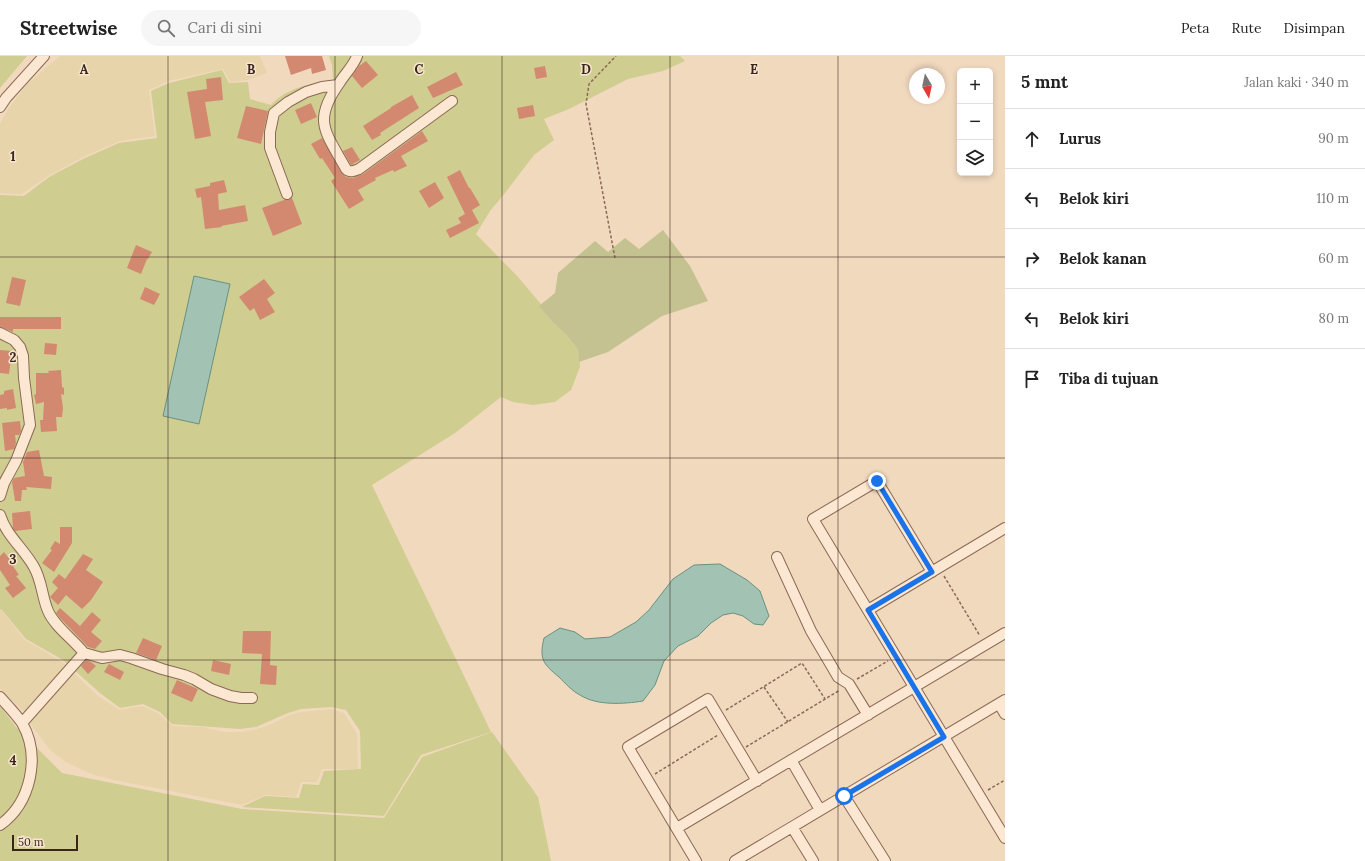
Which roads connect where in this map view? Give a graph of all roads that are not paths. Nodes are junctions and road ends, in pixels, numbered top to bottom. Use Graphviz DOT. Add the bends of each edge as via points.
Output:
graph roads {
  1 [pos="44,56"];
  2 [pos="357,56"];
  3 [pos="338,85"];
  4 [pos="452,102"];
  5 [pos="0,107"];
  6 [pos="287,194"];
  7 [pos="0,333"];
  8 [pos="0,496"];
  9 [pos="0,515"];
  10 [pos="1005,528"];
  11 [pos="777,557"];
  12 [pos="935,570"];
  13 [pos="868,610"];
  14 [pos="1005,633"];
  15 [pos="84,653"];
  16 [pos="914,687"];
  17 [pos="0,697"];
  18 [pos="252,698"];
  19 [pos="1002,702"];
  20 [pos="868,714"];
  21 [pos="1005,714"];
  22 [pos="22,723"];
  23 [pos="944,737"];
  24 [pos="791,760"];
  25 [pos="757,780"];
  26 [pos="844,796"];
  27 [pos="820,810"];
  28 [pos="0,825"];
  29 [pos="792,827"];
  30 [pos="677,828"];
  31 [pos="1005,838"];
  32 [pos="696,861"];
  33 [pos="735,861"];
  34 [pos="813,861"];
  35 [pos="886,861"];
  1 -- 5 [label="street"];
  2 -- 3 [label="street"];
  3 -- 4 [label="street" via="329,99 323,119 329,140 348,171 359,169"];
  3 -- 6 [label="street" via="322,86 306,92 274,113 270,148"];
  7 -- 8 [label="street" via="14,340 23,356 30,425"];
  9 -- 15 [label="street" via="35,568 49,613"];
  10 -- 12 [label="street"];
  11 -- 20 [label="street" via="812,631 838,677 849,684"];
  12 -- 13 [label="street"];
  12 -- 13 [label="street" via="877,481 814,519"];
  13 -- 16 [label="street"];
  14 -- 16 [label="street"];
  15 -- 18 [label="street" via="102,658 120,655 184,675 230,696"];
  15 -- 22 [label="street"];
  16 -- 20 [label="street"];
  16 -- 23 [label="street"];
  17 -- 22 [label="street"];
  19 -- 21 [label="street"];
  19 -- 23 [label="street"];
  20 -- 24 [label="street"];
  22 -- 28 [label="street" via="31,750 29,780 16,809"];
  23 -- 26 [label="street"];
  23 -- 31 [label="street"];
  24 -- 25 [label="street"];
  24 -- 27 [label="street"];
  25 -- 30 [label="street"];
  25 -- 30 [label="street" via="708,699 628,747"];
  26 -- 27 [label="street"];
  26 -- 35 [label="street"];
  27 -- 29 [label="street"];
  29 -- 33 [label="street"];
  29 -- 34 [label="street"];
  30 -- 32 [label="street"];
}
